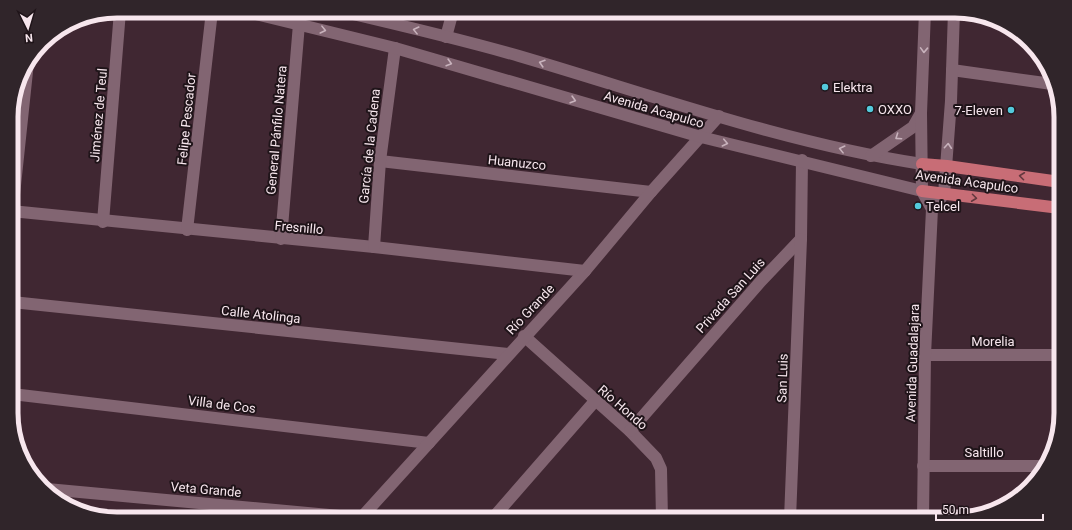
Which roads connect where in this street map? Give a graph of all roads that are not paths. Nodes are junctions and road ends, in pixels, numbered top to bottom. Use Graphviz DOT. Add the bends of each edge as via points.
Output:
graph roads {
  1 [pos="119,18"];
  2 [pos="211,18"];
  3 [pos="274,18"];
  4 [pos="369,18"];
  5 [pos="451,18"];
  6 [pos="925,18"];
  7 [pos="954,18"];
  8 [pos="299,24"];
  9 [pos="446,37"];
  10 [pos="395,48"];
  11 [pos="952,70"];
  12 [pos="1048,83"];
  13 [pos="23,86"];
  14 [pos="18,111"];
  15 [pos="921,113"];
  16 [pos="719,116"];
  17 [pos="701,137"];
  18 [pos="871,156"];
  19 [pos="802,160"];
  20 [pos="380,161"];
  21 [pos="922,164"];
  22 [pos="947,166"];
  23 [pos="1054,181"];
  24 [pos="922,191"];
  25 [pos="651,192"];
  26 [pos="944,194"];
  27 [pos="1054,207"];
  28 [pos="932,209"];
  29 [pos="18,215"];
  30 [pos="103,222"];
  31 [pos="187,230"];
  32 [pos="281,239"];
  33 [pos="801,239"];
  34 [pos="374,247"];
  35 [pos="585,271"];
  36 [pos="18,303"];
  37 [pos="524,336"];
  38 [pos="508,354"];
  39 [pos="925,355"];
  40 [pos="1054,355"];
  41 [pos="18,395"];
  42 [pos="595,401"];
  43 [pos="630,430"];
  44 [pos="428,443"];
  45 [pos="923,466"];
  46 [pos="1038,466"];
  47 [pos="55,490"];
  48 [pos="296,512"];
  49 [pos="366,512"];
  50 [pos="498,512"];
  51 [pos="662,512"];
  52 [pos="790,512"];
  53 [pos="923,512"];
  1 -- 30 [label="street, Jiménez de Teul"];
  2 -- 31 [label="street, Felipe Pescador"];
  3 -- 8 [label="street, Avenida Acapulco"];
  9 -- 4 [label="street, Avenida Acapulco, one-way"];
  5 -- 9 [label="street"];
  6 -- 15 [label="street, one-way"];
  7 -- 11 [label="street"];
  8 -- 10 [label="street, Avenida Acapulco, one-way"];
  8 -- 32 [label="street, General Pánfilo Natera"];
  16 -- 9 [label="street, Avenida Acapulco, one-way" via="517,55"];
  10 -- 17 [label="street, Avenida Acapulco, one-way"];
  10 -- 20 [label="street, García de la Cadena"];
  11 -- 12 [label="street"];
  22 -- 11 [label="street, one-way"];
  13 -- 14 [label="street"];
  15 -- 18 [label="street, one-way" via="913,126"];
  15 -- 21 [label="street"];
  16 -- 17 [label="street, Río Grande"];
  18 -- 16 [label="street, Avenida Acapulco, one-way" via="768,131"];
  17 -- 19 [label="street, Avenida Acapulco, one-way"];
  17 -- 25 [label="street, Río Grande"];
  18 -- 21 [label="street, Avenida Acapulco"];
  19 -- 24 [label="street, Avenida Acapulco"];
  19 -- 33 [label="street"];
  20 -- 25 [label="street, Huanuzco"];
  20 -- 34 [label="street, García de la Cadena"];
  21 -- 22 [label="main road, Avenida Acapulco"];
  21 -- 24 [label="street"];
  23 -- 22 [label="main road, Avenida Acapulco, one-way"];
  22 -- 26 [label="street"];
  24 -- 26 [label="main road, Avenida Acapulco"];
  24 -- 28 [label="street"];
  25 -- 35 [label="street, Río Grande"];
  26 -- 27 [label="main road, Avenida Acapulco, one-way"];
  26 -- 28 [label="street"];
  28 -- 39 [label="street, Avenida Guadalajara"];
  29 -- 30 [label="street, Fresnillo"];
  30 -- 31 [label="street, Fresnillo"];
  31 -- 32 [label="street, Fresnillo"];
  32 -- 34 [label="street, Fresnillo"];
  33 -- 43 [label="street, Privada San Luis"];
  33 -- 52 [label="street, San Luis"];
  34 -- 35 [label="street, Fresnillo"];
  35 -- 37 [label="street, Río Grande"];
  36 -- 38 [label="street, Calle Atolinga"];
  37 -- 38 [label="street, Río Grande"];
  37 -- 42 [label="street, Río Hondo"];
  38 -- 44 [label="street, Río Grande"];
  39 -- 40 [label="street, Morelia"];
  39 -- 45 [label="street, Avenida Guadalajara"];
  41 -- 44 [label="street, Villa de Cos"];
  42 -- 43 [label="street, Río Hondo"];
  42 -- 50 [label="street"];
  43 -- 51 [label="street, Río Hondo" via="656,458 661,469"];
  44 -- 49 [label="street, Río Grande"];
  45 -- 46 [label="street, Saltillo"];
  45 -- 53 [label="street, Avenida Guadalajara"];
  47 -- 48 [label="street, Veta Grande"];
}
